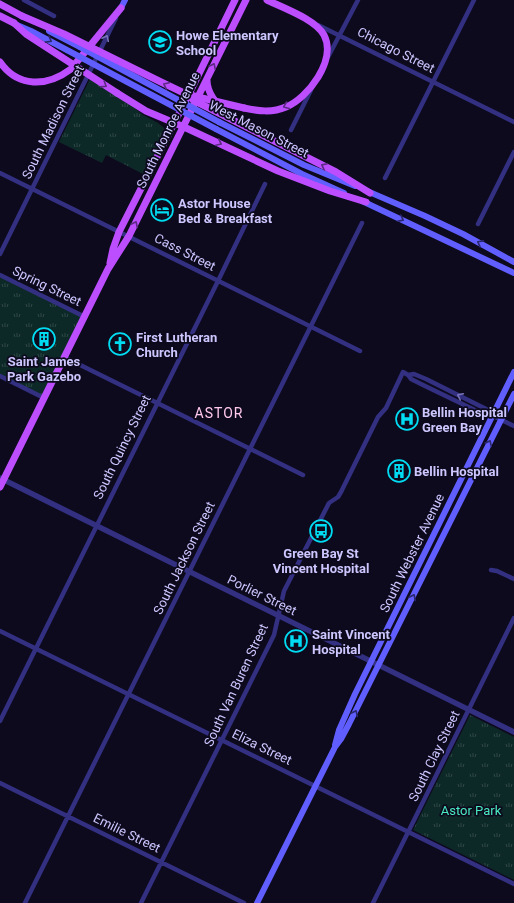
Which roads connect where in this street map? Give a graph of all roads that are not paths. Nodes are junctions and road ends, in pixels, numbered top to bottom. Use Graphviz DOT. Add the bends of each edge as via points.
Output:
graph roads {
  1 [pos="24,0"];
  2 [pos="125,0"];
  3 [pos="235,0"];
  4 [pos="246,0"];
  5 [pos="267,0"];
  6 [pos="358,0"];
  7 [pos="474,0"];
  8 [pos="0,4"];
  9 [pos="121,8"];
  10 [pos="0,16"];
  11 [pos="22,16"];
  12 [pos="54,16"];
  13 [pos="311,22"];
  14 [pos="14,23"];
  15 [pos="340,35"];
  16 [pos="0,62"];
  17 [pos="326,62"];
  18 [pos="207,80"];
  19 [pos="316,81"];
  20 [pos="433,82"];
  21 [pos="187,97"];
  22 [pos="196,102"];
  23 [pos="514,122"];
  24 [pos="174,123"];
  25 [pos="184,127"];
  26 [pos="251,128"];
  27 [pos="291,130"];
  28 [pos="514,152"];
  29 [pos="0,173"];
  30 [pos="385,178"];
  31 [pos="265,184"];
  32 [pos="32,189"];
  33 [pos="370,193"];
  34 [pos="366,202"];
  35 [pos="362,223"];
  36 [pos="478,224"];
  37 [pos="119,232"];
  38 [pos="129,236"];
  39 [pos="0,254"];
  40 [pos="514,262"];
  41 [pos="108,269"];
  42 [pos="514,273"];
  43 [pos="0,275"];
  44 [pos="218,281"];
  45 [pos="85,317"];
  46 [pos="311,327"];
  47 [pos="360,351"];
  48 [pos="64,357"];
  49 [pos="514,372"];
  50 [pos="0,376"];
  51 [pos="514,394"];
  52 [pos="44,398"];
  53 [pos="157,403"];
  54 [pos="493,416"];
  55 [pos="501,420"];
  56 [pos="514,426"];
  57 [pos="251,449"];
  58 [pos="303,474"];
  59 [pos="2,479"];
  60 [pos="0,487"];
  61 [pos="97,526"];
  62 [pos="491,570"];
  63 [pos="190,572"];
  64 [pos="514,579"];
  65 [pos="278,615"];
  66 [pos="514,618"];
  67 [pos="0,630"];
  68 [pos="36,648"];
  69 [pos="371,661"];
  70 [pos="378,665"];
  71 [pos="129,694"];
  72 [pos="469,710"];
  73 [pos="0,721"];
  74 [pos="514,732"];
  75 [pos="222,740"];
  76 [pos="335,747"];
  77 [pos="0,783"];
  78 [pos="316,786"];
  79 [pos="68,817"];
  80 [pos="409,832"];
  81 [pos="162,862"];
  82 [pos="514,884"];
  83 [pos="25,903"];
  84 [pos="141,903"];
  85 [pos="244,903"];
  86 [pos="258,903"];
  87 [pos="373,903"];
  1 -- 12 [label="street"];
  2 -- 9 [label="main road, South Madison Street"];
  3 -- 21 [label="main road, South Monroe Avenue"];
  18 -- 4 [label="main road, South Monroe Avenue, one-way"];
  5 -- 13 [label="main road, Chicago Street"];
  6 -- 15 [label="street"];
  7 -- 20 [label="street"];
  8 -- 11 [label="main road, West Mason Street"];
  9 -- 16 [label="main road" via="63,76 47,82 27,81 8,71"];
  32 -- 9 [label="street, South Madison Street, one-way"];
  10 -- 14 [label="main road, West Mason Street"];
  19 -- 11 [label="main road, one-way, bridge" via="295,103 285,107 267,111 244,108 174,89"];
  11 -- 33 [label="main road, West Mason Street, bridge" via="280,154"];
  13 -- 15 [label="street, Chicago Street"];
  13 -- 17 [label="main road" via="325,38"];
  14 -- 24 [label="main road, one-way, bridge" via="26,34 117,93 141,108"];
  14 -- 34 [label="main road, West Mason Street, one-way, bridge" via="302,174"];
  15 -- 17 [label="street"];
  15 -- 20 [label="street, Chicago Street"];
  17 -- 19 [label="main road"];
  18 -- 22 [label="main road, South Monroe Avenue"];
  18 -- 26 [label="main road" via="208,89 219,106"];
  19 -- 27 [label="street"];
  20 -- 23 [label="street, Chicago Street"];
  20 -- 30 [label="street"];
  21 -- 22 [label="main road"];
  21 -- 24 [label="main road, South Monroe Avenue"];
  22 -- 25 [label="main road, South Monroe Avenue"];
  22 -- 26 [label="main road"];
  24 -- 25 [label="main road"];
  24 -- 37 [label="main road, South Monroe Avenue"];
  25 -- 34 [label="main road, one-way" via="278,171"];
  38 -- 25 [label="main road, South Monroe Avenue, one-way"];
  33 -- 26 [label="main road, one-way" via="336,172"];
  28 -- 36 [label="street"];
  29 -- 32 [label="street, Cass Street"];
  31 -- 44 [label="street, South Quincy Street"];
  32 -- 37 [label="street, Cass Street"];
  32 -- 39 [label="street, South Madison Street"];
  40 -- 33 [label="main road, West Mason Street, one-way" via="425,216"];
  34 -- 42 [label="main road, West Mason Street, one-way"];
  35 -- 46 [label="street, South Jackson Street"];
  37 -- 38 [label="street, Cass Street"];
  37 -- 41 [label="main road, South Monroe Avenue"];
  38 -- 41 [label="main road, South Monroe Avenue"];
  38 -- 44 [label="street, Cass Street"];
  41 -- 45 [label="main road, South Monroe Avenue"];
  43 -- 45 [label="street, Spring Street"];
  44 -- 46 [label="street, Cass Street"];
  44 -- 53 [label="street, South Quincy Street"];
  45 -- 48 [label="main road, South Monroe Avenue"];
  46 -- 47 [label="street, Cass Street"];
  46 -- 57 [label="street, South Jackson Street"];
  48 -- 52 [label="main road, South Monroe Avenue"];
  48 -- 53 [label="street"];
  49 -- 54 [label="main road, South Webster Avenue"];
  50 -- 52 [label="street"];
  51 -- 55 [label="main road, South Webster Avenue"];
  52 -- 59 [label="main road, South Monroe Avenue"];
  53 -- 57 [label="street"];
  53 -- 61 [label="street, South Quincy Street"];
  54 -- 55 [label="street"];
  54 -- 65 [label="street, South Van Buren Street" via="437,392 406,374 378,417 341,492 329,503 284,591"];
  54 -- 69 [label="main road, South Webster Avenue"];
  55 -- 56 [label="street"];
  70 -- 55 [label="main road, South Webster Avenue, one-way"];
  57 -- 58 [label="street"];
  57 -- 63 [label="street, South Jackson Street"];
  59 -- 60 [label="main road, South Monroe Avenue"];
  59 -- 61 [label="street, Porlier Street"];
  61 -- 63 [label="street, Porlier Street"];
  61 -- 68 [label="street, South Quincy Street"];
  62 -- 64 [label="street"];
  63 -- 65 [label="street, Porlier Street"];
  63 -- 71 [label="street, South Jackson Street"];
  65 -- 69 [label="street, Porlier Street"];
  65 -- 75 [label="street, South Van Buren Street" via="274,635"];
  66 -- 72 [label="street, South Clay Street"];
  67 -- 68 [label="street, Eliza Street"];
  68 -- 71 [label="street, Eliza Street"];
  68 -- 73 [label="street, South Quincy Street"];
  69 -- 70 [label="street, Porlier Street"];
  69 -- 76 [label="main road, South Webster Avenue" via="339,729"];
  70 -- 72 [label="street, Porlier Street"];
  76 -- 70 [label="main road, South Webster Avenue, one-way"];
  71 -- 75 [label="street, Eliza Street"];
  71 -- 79 [label="street, South Jackson Street"];
  72 -- 74 [label="street, Porlier Street"];
  72 -- 80 [label="street, South Clay Street"];
  75 -- 78 [label="street, Eliza Street"];
  75 -- 81 [label="street, South Van Buren Street"];
  76 -- 78 [label="main road, South Webster Avenue"];
  77 -- 79 [label="street, Emilie Street"];
  78 -- 80 [label="street, Eliza Street"];
  78 -- 86 [label="main road, South Webster Avenue"];
  79 -- 81 [label="street, Emilie Street"];
  79 -- 83 [label="street, South Jackson Street"];
  80 -- 82 [label="street, Eliza Street"];
  80 -- 87 [label="street, South Clay Street"];
  81 -- 84 [label="street, South Van Buren Street"];
  81 -- 85 [label="street, Emilie Street"];
}
